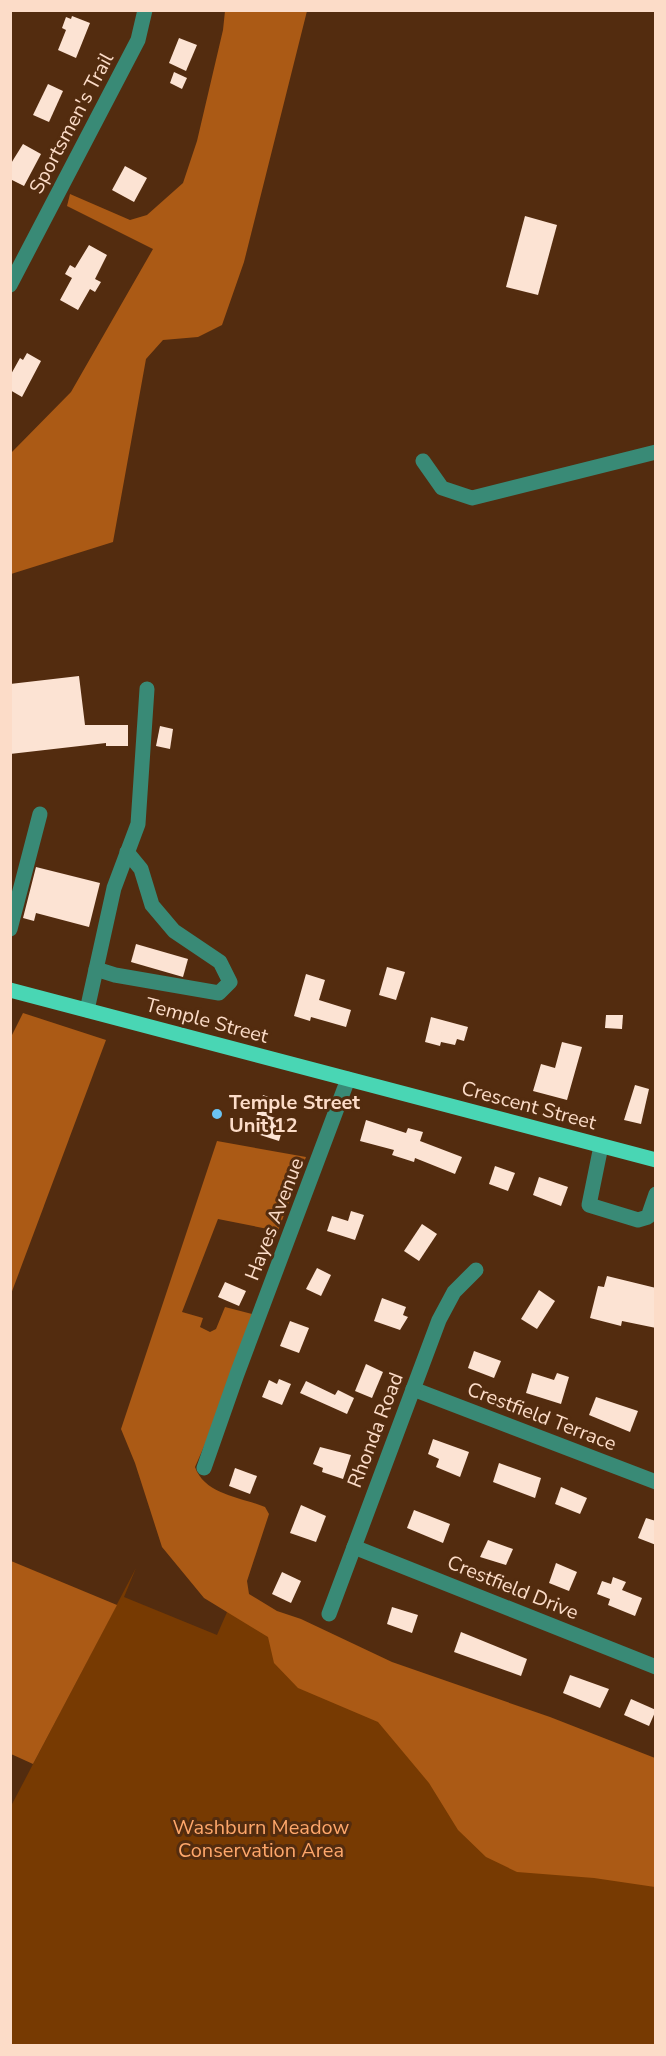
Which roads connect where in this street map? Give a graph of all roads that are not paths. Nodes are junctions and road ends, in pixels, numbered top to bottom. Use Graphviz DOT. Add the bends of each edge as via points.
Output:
graph roads {
  1 [pos="144,10"];
  2 [pos="10,285"];
  3 [pos="656,452"];
  4 [pos="423,461"];
  5 [pos="147,689"];
  6 [pos="40,814"];
  7 [pos="127,852"];
  8 [pos="10,929"];
  9 [pos="96,969"];
  10 [pos="12,994"];
  11 [pos="87,1010"];
  12 [pos="348,1079"];
  13 [pos="392,1091"];
  14 [pos="601,1146"];
  15 [pos="656,1160"];
  16 [pos="656,1194"];
  17 [pos="476,1270"];
  18 [pos="413,1389"];
  19 [pos="204,1468"];
  20 [pos="656,1482"];
  21 [pos="354,1546"];
  22 [pos="329,1614"];
  23 [pos="656,1667"];
  1 -- 2 [label="street, Sportsmen's Trail" via="138,40"];
  3 -- 4 [label="street" via="472,498 442,488"];
  5 -- 7 [label="street" via="138,824"];
  6 -- 8 [label="street"];
  7 -- 9 [label="street" via="114,888"];
  7 -- 9 [label="street" via="141,869 152,905 174,931 220,962 230,982 219,993"];
  9 -- 11 [label="street"];
  10 -- 11 [label="main road, Temple Street"];
  11 -- 12 [label="main road, Temple Street"];
  12 -- 13 [label="main road, Temple Street"];
  12 -- 19 [label="street, Hayes Avenue"];
  13 -- 14 [label="main road, Crescent Street"];
  14 -- 15 [label="main road, Crescent Street"];
  14 -- 16 [label="street" via="590,1204 638,1220 648,1217"];
  17 -- 18 [label="street, Rhonda Road" via="446,1304"];
  18 -- 20 [label="street, Crestfield Terrace"];
  18 -- 21 [label="street, Rhonda Road"];
  21 -- 22 [label="street, Rhonda Road"];
  21 -- 23 [label="street, Crestfield Drive"];
}
